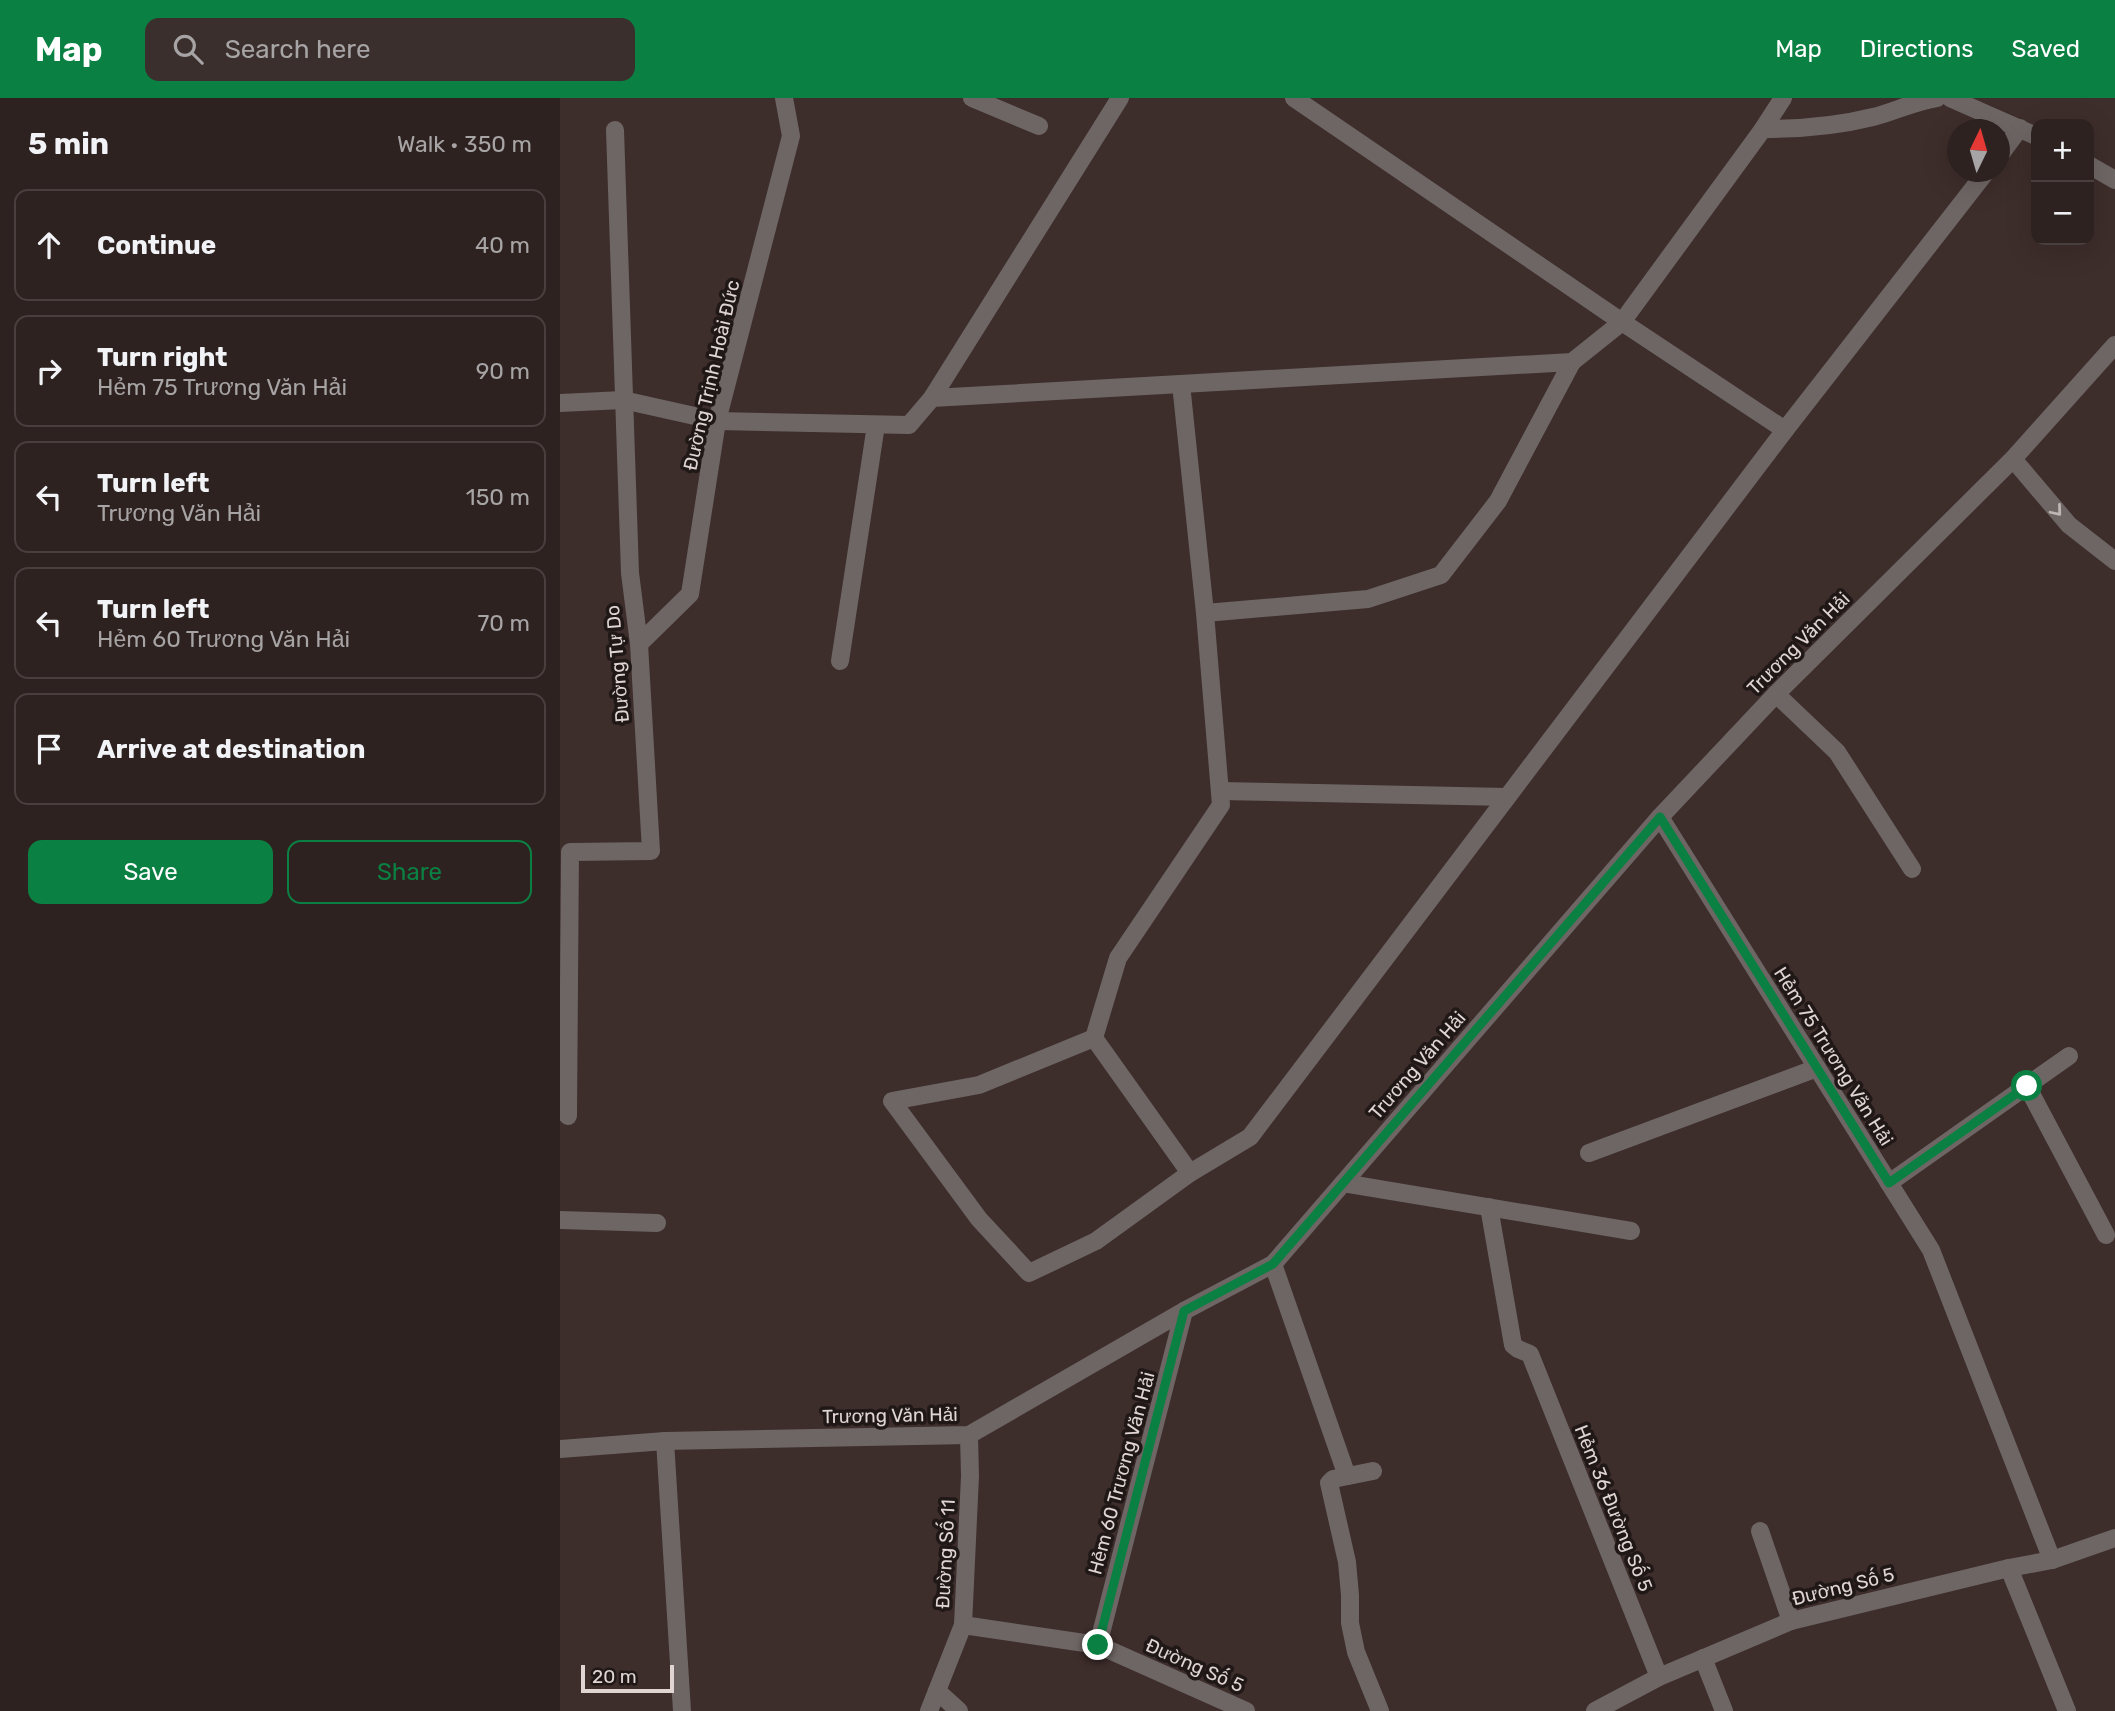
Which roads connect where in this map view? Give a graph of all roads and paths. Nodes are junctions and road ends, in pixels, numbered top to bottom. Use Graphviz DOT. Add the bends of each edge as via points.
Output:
graph roads {
  1 [pos="784,98"];
  2 [pos="972,98"];
  3 [pos="1120,98"];
  4 [pos="1294,98"];
  5 [pos="1783,98"];
  6 [pos="1937,98"];
  7 [pos="1950,98"];
  8 [pos="1039,126"];
  9 [pos="1763,129"];
  10 [pos="615,130"];
  11 [pos="2028,132"];
  12 [pos="2010,147"];
  13 [pos="2094,168"];
  14 [pos="2115,180"];
  15 [pos="1978,182"];
  16 [pos="1622,322"];
  17 [pos="2115,345"];
  18 [pos="1572,362"];
  19 [pos="1181,384"];
  20 [pos="932,398"];
  21 [pos="623,400"];
  22 [pos="560,403"];
  23 [pos="718,421"];
  24 [pos="876,425"];
  25 [pos="1785,430"];
  26 [pos="2013,459"];
  27 [pos="2115,561"];
  28 [pos="1205,613"];
  29 [pos="639,644"];
  30 [pos="840,661"];
  31 [pos="1776,694"];
  32 [pos="1220,791"];
  33 [pos="1507,797"];
  34 [pos="1660,817"];
  35 [pos="1912,869"];
  36 [pos="1094,1038"];
  37 [pos="2069,1056"];
  38 [pos="1817,1068"];
  39 [pos="2027,1086"];
  40 [pos="568,1116"];
  41 [pos="1589,1153"];
  42 [pos="1190,1173"];
  43 [pos="1889,1183"];
  44 [pos="1343,1184"];
  45 [pos="1489,1208"];
  46 [pos="560,1220"];
  47 [pos="657,1223"];
  48 [pos="1632,1231"];
  49 [pos="2106,1235"];
  50 [pos="1273,1264"];
  51 [pos="1184,1311"];
  52 [pos="969,1435"];
  53 [pos="665,1441"];
  54 [pos="560,1449"];
  55 [pos="1373,1471"];
  56 [pos="1347,1476"];
  57 [pos="1760,1531"];
  58 [pos="2115,1538"];
  59 [pos="2052,1560"];
  60 [pos="2009,1568"];
  61 [pos="1791,1621"];
  62 [pos="963,1625"];
  63 [pos="1098,1645"];
  64 [pos="1703,1658"];
  65 [pos="1659,1677"];
  66 [pos="937,1691"];
  67 [pos="682,1711"];
  68 [pos="929,1711"];
  69 [pos="960,1711"];
  70 [pos="1246,1711"];
  71 [pos="1380,1711"];
  72 [pos="1595,1711"];
  73 [pos="1724,1711"];
  74 [pos="2067,1711"];
  1 -- 23 [label="street, Đường Trịnh Hoài Đức" via="791,136"];
  2 -- 8 [label="street"];
  3 -- 20 [label="street"];
  4 -- 16 [label="street"];
  5 -- 9 [label="street"];
  6 -- 9 [label="street" via="1826,126"];
  7 -- 11 [label="street"];
  9 -- 16 [label="street"];
  10 -- 21 [label="street, Đường Tự Do"];
  11 -- 12 [label="street"];
  13 -- 14 [label="street"];
  15 -- 25 [label="street"];
  16 -- 18 [label="street"];
  16 -- 25 [label="street"];
  17 -- 26 [label="street, Trương Văn Hải"];
  18 -- 19 [label="street"];
  18 -- 28 [label="street" via="1498,501 1441,575 1368,599"];
  19 -- 20 [label="street"];
  19 -- 28 [label="street"];
  20 -- 24 [label="street" via="909,425"];
  21 -- 22 [label="street"];
  21 -- 23 [label="street"];
  21 -- 29 [label="street, Đường Tự Do" via="630,573"];
  23 -- 24 [label="street"];
  23 -- 29 [label="street, Đường Trịnh Hoài Đức" via="690,594"];
  24 -- 30 [label="street"];
  25 -- 33 [label="street"];
  26 -- 27 [label="street, one-way" via="2069,525"];
  26 -- 31 [label="street, Trương Văn Hải"];
  28 -- 32 [label="street"];
  29 -- 40 [label="street, Đường Tự Do" via="651,851 570,852"];
  31 -- 34 [label="street, Trương Văn Hải"];
  31 -- 35 [label="street" via="1837,752"];
  32 -- 33 [label="street"];
  32 -- 36 [label="street" via="1221,805 1118,958"];
  33 -- 42 [label="street" via="1250,1137"];
  34 -- 38 [label="street, Hẻm 75 Trương Văn Hải"];
  34 -- 44 [label="street, Trương Văn Hải"];
  36 -- 42 [label="street"];
  36 -- 42 [label="street" via="979,1085 892,1101 979,1219 1029,1273 1097,1241"];
  37 -- 39 [label="street"];
  38 -- 41 [label="street"];
  38 -- 43 [label="street, Hẻm 75 Trương Văn Hải"];
  39 -- 43 [label="street"];
  39 -- 49 [label="street"];
  43 -- 59 [label="street, Hẻm 75 Trương Văn Hải" via="1931,1250"];
  44 -- 45 [label="street"];
  44 -- 50 [label="street, Trương Văn Hải"];
  45 -- 48 [label="street"];
  45 -- 65 [label="street, Hẻm 36 Đường Số 5" via="1513,1345 1530,1354"];
  46 -- 47 [label="street"];
  50 -- 51 [label="street, Trương Văn Hải"];
  50 -- 56 [label="street"];
  51 -- 52 [label="street, Trương Văn Hải"];
  51 -- 63 [label="street, Hẻm 60 Trương Văn Hải"];
  52 -- 53 [label="street, Trương Văn Hải"];
  52 -- 62 [label="street, Đường Số 11"];
  53 -- 54 [label="street, Trương Văn Hải"];
  53 -- 67 [label="street"];
  55 -- 56 [label="street"];
  56 -- 71 [label="street" via="1329,1483 1347,1562 1356,1653"];
  57 -- 61 [label="street"];
  58 -- 59 [label="street, Đường Số 5"];
  59 -- 60 [label="street, Đường Số 5"];
  60 -- 61 [label="street, Đường Số 5"];
  60 -- 74 [label="street"];
  61 -- 64 [label="street, Đường Số 5"];
  62 -- 63 [label="street, Đường Số 5"];
  62 -- 66 [label="street, Đường Số 11"];
  63 -- 70 [label="street, Đường Số 5"];
  64 -- 65 [label="street, Đường Số 5"];
  64 -- 73 [label="street"];
  65 -- 72 [label="street, Đường Số 5"];
  66 -- 68 [label="street, Đường Số 11"];
  66 -- 69 [label="street"];
}
